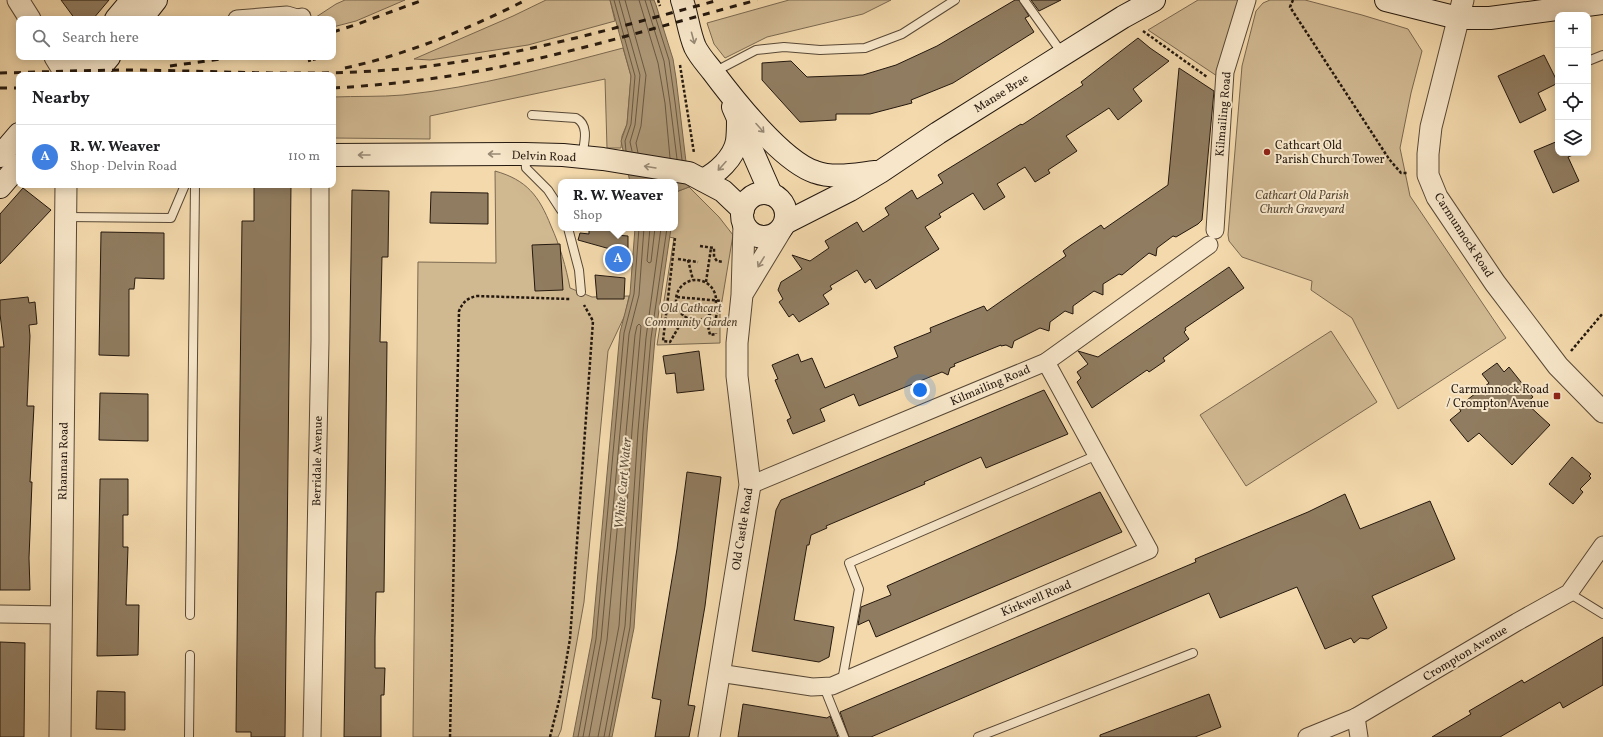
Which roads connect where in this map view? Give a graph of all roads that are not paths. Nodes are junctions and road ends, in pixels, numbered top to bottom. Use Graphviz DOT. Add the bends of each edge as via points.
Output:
graph roads {
  1 [pos="18,0"];
  2 [pos="682,0"];
  3 [pos="955,0"];
  4 [pos="1024,0"];
  5 [pos="1154,0"];
  6 [pos="1247,0"];
  7 [pos="1386,0"];
  8 [pos="1603,3"];
  9 [pos="1460,9"];
  10 [pos="145,10"];
  11 [pos="28,16"];
  12 [pos="126,16"];
  13 [pos="274,16"];
  14 [pos="294,16"];
  15 [pos="1063,55"];
  16 [pos="1603,55"];
  17 [pos="57,60"];
  18 [pos="82,60"];
  19 [pos="106,60"];
  20 [pos="1591,60"];
  21 [pos="64,72"];
  22 [pos="72,72"];
  23 [pos="96,72"];
  24 [pos="719,80"];
  25 [pos="532,115"];
  26 [pos="738,118"];
  27 [pos="16,137"];
  28 [pos="525,154"];
  29 [pos="336,155"];
  30 [pos="0,156"];
  31 [pos="592,158"];
  32 [pos="16,168"];
  33 [pos="880,172"];
  34 [pos="696,176"];
  35 [pos="0,187"];
  36 [pos="66,188"];
  37 [pos="184,188"];
  38 [pos="195,188"];
  39 [pos="320,188"];
  40 [pos="850,190"];
  41 [pos="774,196"];
  42 [pos="558,205"];
  43 [pos="66,217"];
  44 [pos="744,217"];
  45 [pos="783,226"];
  46 [pos="569,231"];
  47 [pos="742,295"];
  48 [pos="581,296"];
  49 [pos="1046,362"];
  50 [pos="1603,412"];
  51 [pos="1097,455"];
  52 [pos="750,485"];
  53 [pos="1603,545"];
  54 [pos="1570,593"];
  55 [pos="0,614"];
  56 [pos="1603,614"];
  57 [pos="61,615"];
  58 [pos="190,615"];
  59 [pos="1194,653"];
  60 [pos="190,656"];
  61 [pos="719,673"];
  62 [pos="842,681"];
  63 [pos="824,686"];
  64 [pos="1356,717"];
  65 [pos="60,737"];
  66 [pos="189,737"];
  67 [pos="312,737"];
  68 [pos="709,737"];
  69 [pos="844,737"];
  70 [pos="978,737"];
  71 [pos="1308,737"];
  72 [pos="1359,737"];
  1 -- 11 [label="street"];
  2 -- 24 [label="main road, one-way" via="695,46"];
  3 -- 24 [label="lane" via="902,34 865,48 820,50 784,47 756,50"];
  4 -- 15 [label="lane"];
  5 -- 15 [label="main road, Manse Brae"];
  6 -- 49 [label="street, Kilmailing Road" via="1226,72 1212,238"];
  7 -- 9 [label="main road"];
  8 -- 9 [label="main road" via="1490,18"];
  9 -- 50 [label="street, Carmunnock Road" via="1431,127 1428,174 1437,197 1495,283 1558,366"];
  10 -- 12 [label="main road"];
  13 -- 14 [label="street"];
  15 -- 33 [label="main road, Manse Brae"];
  16 -- 20 [label="lane"];
  17 -- 21 [label="street"];
  18 -- 22 [label="main road"];
  19 -- 23 [label="main road"];
  24 -- 26 [label="main road"];
  24 -- 33 [label="main road, one-way" via="784,152 798,163 814,172 834,176"];
  25 -- 31 [label="lane" via="581,120"];
  26 -- 34 [label="main road, one-way" via="737,142 733,152 713,175"];
  26 -- 41 [label="main road"];
  27 -- 30 [label="main road"];
  28 -- 29 [label="main road, Delvin Road, one-way"];
  28 -- 31 [label="main road, Delvin Road"];
  28 -- 42 [label="lane" via="526,168"];
  34 -- 31 [label="main road, Delvin Road, one-way"];
  32 -- 35 [label="main road"];
  33 -- 40 [label="main road, Manse Brae"];
  34 -- 44 [label="main road, Delvin Road" via="727,194"];
  36 -- 43 [label="street, Rhannan Road"];
  37 -- 43 [label="lane" via="171,218"];
  38 -- 58 [label="lane"];
  39 -- 67 [label="street, Berridale Avenue"];
  40 -- 41 [label="main road, Manse Brae" via="817,199 798,200"];
  40 -- 45 [label="main road, Manse Brae"];
  41 -- 44 [label="main road" via="757,194 746,203"];
  41 -- 45 [label="main road" via="783,202 786,209"];
  43 -- 57 [label="street, Rhannan Road"];
  44 -- 45 [label="main road" via="748,230 761,236 775,234"];
  44 -- 47 [label="street, Old Castle Road"];
  45 -- 47 [label="street, Old Castle Road, one-way"];
  46 -- 48 [label="lane"];
  47 -- 52 [label="street, Old Castle Road" via="737,343 737,376"];
  49 -- 51 [label="street, Kirkwell Road"];
  49 -- 52 [label="street, Kilmailing Road"];
  51 -- 62 [label="lane" via="849,563 859,589"];
  51 -- 62 [label="street, Kirkwell Road" via="1149,550"];
  52 -- 61 [label="street, Old Castle Road"];
  53 -- 54 [label="street, Crompton Avenue"];
  54 -- 56 [label="lane"];
  54 -- 64 [label="street, Crompton Avenue"];
  55 -- 57 [label="street"];
  57 -- 65 [label="street, Rhannan Road"];
  59 -- 70 [label="lane"];
  60 -- 66 [label="lane"];
  61 -- 63 [label="street, Kirkwell Road" via="812,688"];
  61 -- 68 [label="street, Old Castle Road"];
  62 -- 63 [label="street, Kirkwell Road" via="832,686"];
  63 -- 69 [label="lane"];
  64 -- 71 [label="street, Crompton Avenue"];
  64 -- 72 [label="street"];
}
